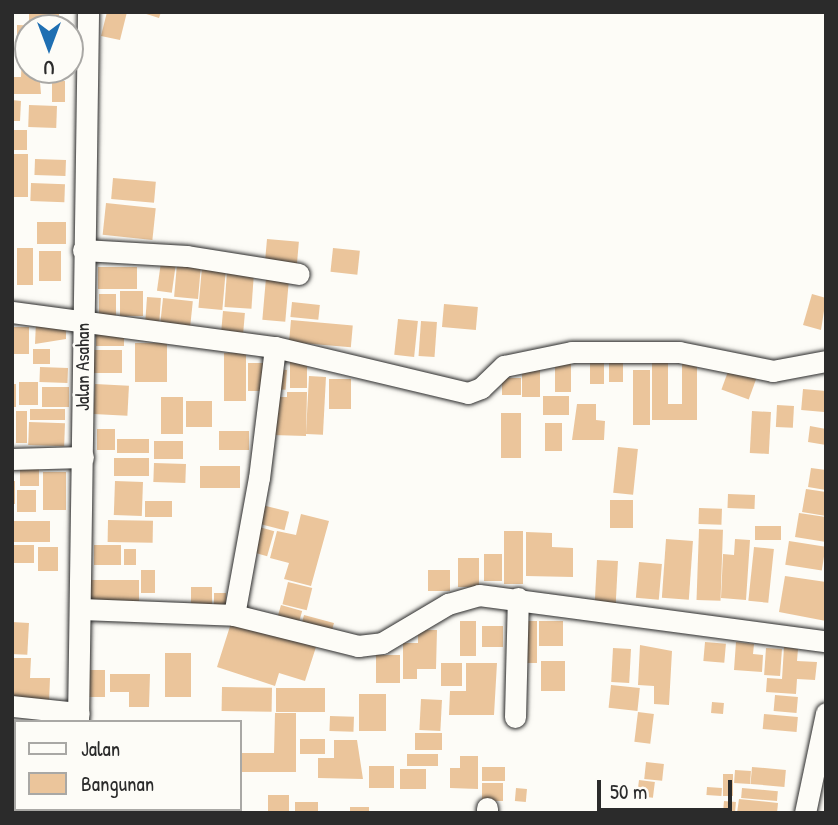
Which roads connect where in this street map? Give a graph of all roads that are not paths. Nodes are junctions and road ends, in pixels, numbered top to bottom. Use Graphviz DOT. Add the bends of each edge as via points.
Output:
graph roads {
  1 [pos="88,12"];
  2 [pos="83,250"];
  3 [pos="299,274"];
  4 [pos="12,312"];
  5 [pos="83,320"];
  6 [pos="275,347"];
  7 [pos="826,361"];
  8 [pos="83,457"];
  9 [pos="12,459"];
  10 [pos="518,598"];
  11 [pos="237,599"];
  12 [pos="81,609"];
  13 [pos="826,641"];
  14 [pos="12,706"];
  15 [pos="826,712"];
  16 [pos="78,717"];
  17 [pos="515,717"];
  18 [pos="805,813"];
  1 -- 2 [label="street, Jalan Asahan"];
  2 -- 3 [label="street" via="187,256"];
  2 -- 5 [label="street, Jalan Asahan"];
  4 -- 5 [label="street"];
  5 -- 6 [label="street"];
  5 -- 8 [label="street, Jalan Asahan"];
  6 -- 7 [label="street" via="474,391 504,366 572,352 679,352 773,371"];
  6 -- 11 [label="street"];
  8 -- 9 [label="street"];
  8 -- 12 [label="street, Jalan Asahan"];
  10 -- 11 [label="street" via="480,595 448,604 382,643 358,646"];
  10 -- 13 [label="street"];
  10 -- 17 [label="street"];
  11 -- 12 [label="street"];
  12 -- 16 [label="street, Jalan Asahan"];
  14 -- 16 [label="street"];
  15 -- 18 [label="street"];
}
